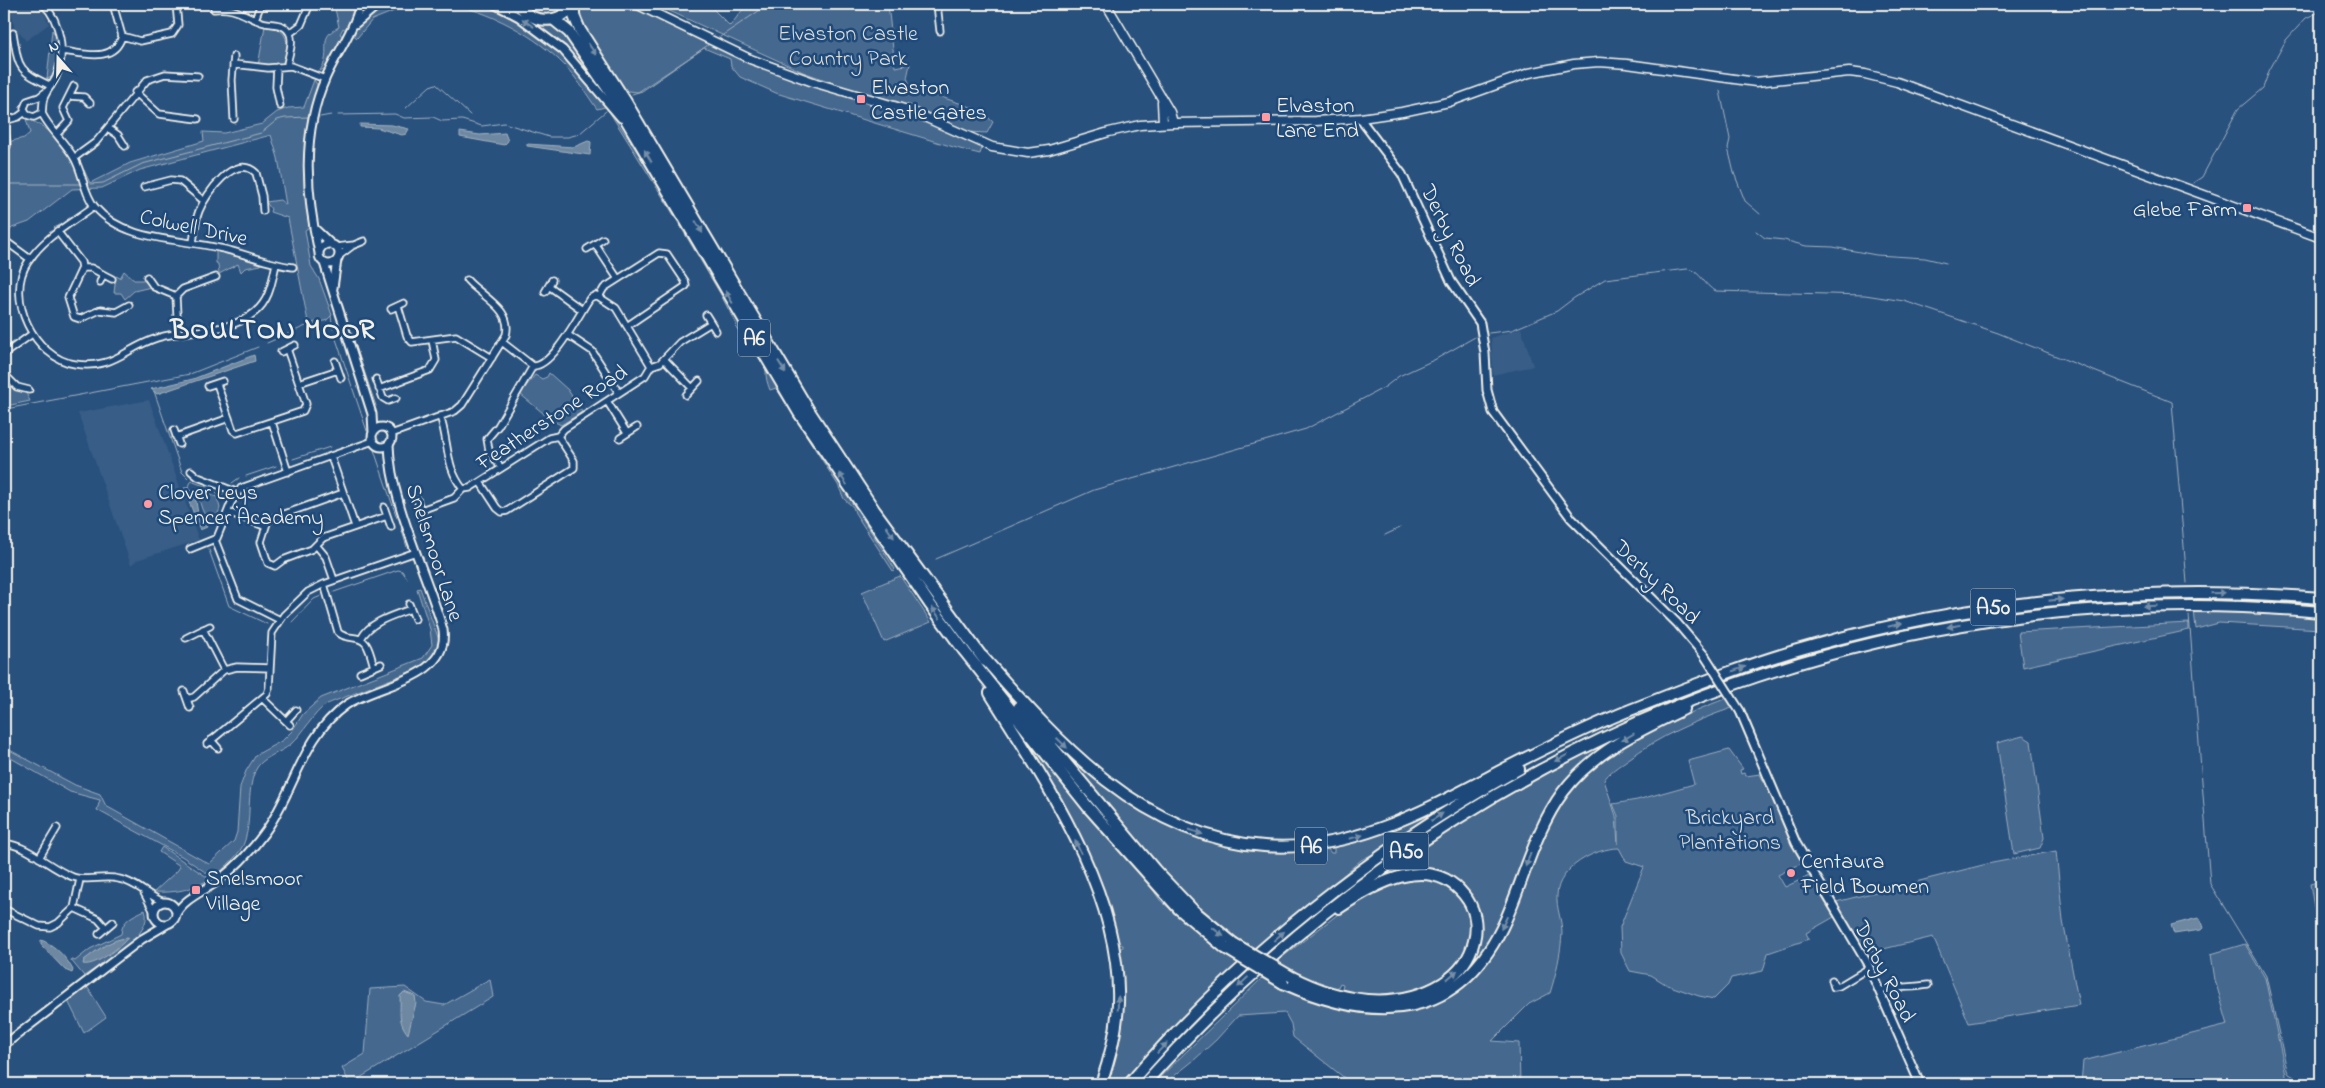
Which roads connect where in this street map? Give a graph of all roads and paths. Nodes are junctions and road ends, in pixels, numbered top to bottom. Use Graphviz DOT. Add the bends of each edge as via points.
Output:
graph roads {
  1 [pos="43,4"];
  2 [pos="113,4"];
  3 [pos="261,4"];
  4 [pos="310,4"];
  5 [pos="360,4"];
  6 [pos="378,4"];
  7 [pos="494,4"];
  8 [pos="504,4"];
  9 [pos="574,4"];
  10 [pos="636,4"];
  11 [pos="937,4"];
  12 [pos="1106,4"];
  13 [pos="178,5"];
  14 [pos="324,5"];
  15 [pos="520,6"];
  16 [pos="217,7"];
  17 [pos="254,19"];
  18 [pos="553,19"];
  19 [pos="352,28"];
  20 [pos="940,31"];
  21 [pos="13,33"];
  22 [pos="290,34"];
  23 [pos="122,36"];
  24 [pos="62,51"];
  25 [pos="234,56"];
  26 [pos="233,64"];
  27 [pos="287,66"];
  28 [pos="165,67"];
  29 [pos="277,67"];
  30 [pos="165,74"];
  31 [pos="194,78"];
  32 [pos="326,79"];
  33 [pos="74,86"];
  34 [pos="49,89"];
  35 [pos="135,92"];
  36 [pos="69,96"];
  37 [pos="1160,97"];
  38 [pos="37,98"];
  39 [pos="90,103"];
  40 [pos="280,106"];
  41 [pos="25,112"];
  42 [pos="42,114"];
  43 [pos="1361,118"];
  44 [pos="198,119"];
  45 [pos="234,119"];
  46 [pos="4,121"];
  47 [pos="1163,123"];
  48 [pos="1173,123"];
  49 [pos="108,128"];
  50 [pos="634,133"];
  51 [pos="57,134"];
  52 [pos="125,146"];
  53 [pos="4,151"];
  54 [pos="74,158"];
  55 [pos="144,187"];
  56 [pos="204,201"];
  57 [pos="94,206"];
  58 [pos="263,211"];
  59 [pos="314,229"];
  60 [pos="57,231"];
  61 [pos="2321,238"];
  62 [pos="603,239"];
  63 [pos="4,240"];
  64 [pos="364,241"];
  65 [pos="193,242"];
  66 [pos="595,244"];
  67 [pos="354,245"];
  68 [pos="334,246"];
  69 [pos="587,249"];
  70 [pos="319,254"];
  71 [pos="338,258"];
  72 [pos="30,259"];
  73 [pos="324,263"];
  74 [pos="276,264"];
  75 [pos="293,267"];
  76 [pos="82,268"];
  77 [pos="103,275"];
  78 [pos="147,277"];
  79 [pos="216,277"];
  80 [pos="112,279"];
  81 [pos="618,279"];
  82 [pos="467,280"];
  83 [pos="100,282"];
  84 [pos="545,292"];
  85 [pos="333,293"];
  86 [pos="600,295"];
  87 [pos="176,296"];
  88 [pos="128,305"];
  89 [pos="391,309"];
  90 [pos="582,310"];
  91 [pos="706,315"];
  92 [pos="711,323"];
  93 [pos="627,326"];
  94 [pos="716,331"];
  95 [pos="32,334"];
  96 [pos="178,334"];
  97 [pos="568,335"];
  98 [pos="432,340"];
  99 [pos="502,342"];
  100 [pos="296,345"];
  101 [pos="287,349"];
  102 [pos="281,352"];
  103 [pos="4,354"];
  104 [pos="492,358"];
  105 [pos="664,359"];
  106 [pos="335,361"];
  107 [pos="533,366"];
  108 [pos="651,366"];
  109 [pos="338,370"];
  110 [pos="4,374"];
  111 [pos="340,378"];
  112 [pos="376,379"];
  113 [pos="699,381"];
  114 [pos="299,383"];
  115 [pos="208,386"];
  116 [pos="692,388"];
  117 [pos="29,390"];
  118 [pos="380,391"];
  119 [pos="619,393"];
  120 [pos="686,395"];
  121 [pos="396,398"];
  122 [pos="606,401"];
  123 [pos="372,414"];
  124 [pos="440,416"];
  125 [pos="229,418"];
  126 [pos="272,422"];
  127 [pos="637,427"];
  128 [pos="384,428"];
  129 [pos="174,430"];
  130 [pos="373,433"];
  131 [pos="627,433"];
  132 [pos="391,434"];
  133 [pos="558,436"];
  134 [pos="176,437"];
  135 [pos="620,438"];
  136 [pos="179,444"];
  137 [pos="376,444"];
  138 [pos="389,444"];
  139 [pos="331,457"];
  140 [pos="390,461"];
  141 [pos="501,468"];
  142 [pos="191,471"];
  143 [pos="288,472"];
  144 [pos="480,482"];
  145 [pos="464,489"];
  146 [pos="236,492"];
  147 [pos="343,493"];
  148 [pos="417,499"];
  149 [pos="384,507"];
  150 [pos="420,510"];
  151 [pos="228,512"];
  152 [pos="387,516"];
  153 [pos="424,518"];
  154 [pos="264,526"];
  155 [pos="355,526"];
  156 [pos="391,527"];
  157 [pos="214,540"];
  158 [pos="316,545"];
  159 [pos="190,549"];
  160 [pos="416,552"];
  161 [pos="334,580"];
  162 [pos="324,584"];
  163 [pos="2321,598"];
  164 [pos="2321,612"];
  165 [pos="415,619"];
  166 [pos="280,620"];
  167 [pos="210,626"];
  168 [pos="203,629"];
  169 [pos="186,638"];
  170 [pos="361,639"];
  171 [pos="964,652"];
  172 [pos="982,656"];
  173 [pos="381,664"];
  174 [pos="374,667"];
  175 [pos="270,668"];
  176 [pos="224,670"];
  177 [pos="360,673"];
  178 [pos="184,691"];
  179 [pos="1718,691"];
  180 [pos="1677,692"];
  181 [pos="187,699"];
  182 [pos="263,699"];
  183 [pos="190,708"];
  184 [pos="296,710"];
  185 [pos="218,748"];
  186 [pos="57,828"];
  187 [pos="4,843"];
  188 [pos="39,858"];
  189 [pos="80,879"];
  190 [pos="144,892"];
  191 [pos="192,897"];
  192 [pos="165,902"];
  193 [pos="74,908"];
  194 [pos="4,909"];
  195 [pos="154,913"];
  196 [pos="176,914"];
  197 [pos="113,922"];
  198 [pos="169,923"];
  199 [pos="106,928"];
  200 [pos="99,934"];
  201 [pos="142,939"];
  202 [pos="1229,946"];
  203 [pos="1269,958"];
  204 [pos="1869,968"];
  205 [pos="1287,980"];
  206 [pos="1832,980"];
  207 [pos="1928,985"];
  208 [pos="1880,991"];
  209 [pos="4,1044"];
  210 [pos="1101,1084"];
  211 [pos="1130,1084"];
  212 [pos="1144,1084"];
  213 [pos="1920,1084"];
  1 -- 24 [label="street" via="58,30"];
  2 -- 23 [label="street"];
  3 -- 17 [label="street"];
  4 -- 14 [label="street"];
  4 -- 22 [label="street" via="301,25"];
  5 -- 19 [label="street"];
  6 -- 19 [label="street"];
  50 -- 7 [label="street, one-way" via="563,50 519,17"];
  8 -- 15 [label="street"];
  9 -- 18 [label="highway" via="565,14"];
  9 -- 172 [label="highway, A6, one-way" via="574,16 580,30 808,409 880,518"];
  10 -- 47 [label="main road" via="750,59 816,83 911,111 992,147 1011,152 1036,152 1120,129"];
  11 -- 20 [label="street"];
  12 -- 37 [label="main road"];
  13 -- 23 [label="street" via="178,25 172,34 140,41"];
  15 -- 18 [label="highway" via="532,17"];
  16 -- 17 [label="street" via="241,12"];
  17 -- 22 [label="street" via="278,24"];
  18 -- 50 [label="highway, A6" via="580,47"];
  19 -- 32 [label="street"];
  21 -- 34 [label="street" via="19,66"];
  22 -- 27 [label="street"];
  23 -- 24 [label="street" via="116,47 101,55"];
  24 -- 34 [label="street" via="57,74"];
  25 -- 26 [label="street"];
  26 -- 29 [label="street"];
  26 -- 45 [label="street"];
  27 -- 29 [label="street"];
  27 -- 32 [label="street"];
  28 -- 30 [label="street"];
  29 -- 40 [label="street" via="276,87"];
  30 -- 31 [label="street"];
  30 -- 35 [label="street" via="147,80"];
  32 -- 59 [label="street" via="313,122 308,161 308,196"];
  33 -- 36 [label="street"];
  34 -- 38 [label="street"];
  34 -- 42 [label="street" via="43,101"];
  35 -- 44 [label="street" via="158,114 182,121"];
  35 -- 49 [label="street"];
  36 -- 39 [label="street" via="84,97"];
  36 -- 51 [label="street" via="63,108 68,121"];
  37 -- 47 [label="main road"];
  37 -- 48 [label="main road"];
  38 -- 41 [label="street" via="27,101"];
  38 -- 42 [label="street, Colwell Drive"];
  41 -- 42 [label="street" via="32,117"];
  41 -- 46 [label="street"];
  42 -- 51 [label="street, Colwell Drive"];
  43 -- 48 [label="main road"];
  43 -- 61 [label="main road" via="1438,105 1524,74 1574,64 1626,64 1756,82 1849,72 1897,82"];
  43 -- 204 [label="street, Derby Road, bridge" via="1406,180 1451,282 1480,323 1489,401 1496,418 1571,518 1677,623 1705,656 1740,712 1796,843"];
  46 -- 53 [label="street" via="7,146"];
  47 -- 48 [label="main road"];
  49 -- 52 [label="street"];
  49 -- 54 [label="street" via="96,142"];
  171 -- 50 [label="highway, A6, one-way" via="799,413"];
  51 -- 54 [label="street, Colwell Drive"];
  54 -- 57 [label="street, Colwell Drive"];
  55 -- 56 [label="street" via="180,181"];
  56 -- 58 [label="street" via="225,174 246,168 256,174"];
  56 -- 65 [label="street" via="195,223"];
  57 -- 60 [label="street"];
  57 -- 65 [label="street, Colwell Drive" via="118,225 136,233"];
  59 -- 68 [label="street"];
  59 -- 70 [label="street"];
  60 -- 72 [label="street"];
  60 -- 76 [label="street" via="81,262"];
  62 -- 66 [label="street"];
  63 -- 72 [label="street"];
  64 -- 67 [label="street"];
  65 -- 74 [label="street, Colwell Drive"];
  66 -- 69 [label="street"];
  66 -- 81 [label="street"];
  67 -- 68 [label="street"];
  67 -- 71 [label="street"];
  68 -- 70 [label="street" via="322,247"];
  68 -- 71 [label="street"];
  70 -- 73 [label="street"];
  71 -- 73 [label="street" via="332,264"];
  71 -- 85 [label="street"];
  72 -- 95 [label="street" via="22,277 21,300"];
  73 -- 85 [label="street"];
  74 -- 75 [label="street, Colwell Drive"];
  74 -- 96 [label="street" via="266,298 249,316 223,327"];
  76 -- 77 [label="street" via="91,268"];
  76 -- 88 [label="street" via="68,298 74,317 80,319 100,310 116,312"];
  77 -- 80 [label="street"];
  77 -- 83 [label="street"];
  78 -- 87 [label="street" via="154,287"];
  79 -- 87 [label="street" via="183,289"];
  81 -- 86 [label="street" via="604,288"];
  81 -- 93 [label="street" via="663,252 686,284 684,289"];
  82 -- 99 [label="street" via="506,317 508,328"];
  84 -- 90 [label="street" via="551,283"];
  85 -- 123 [label="street"];
  86 -- 90 [label="street" via="593,296"];
  86 -- 93 [label="street, Featherstone Road" via="616,308"];
  87 -- 96 [label="street"];
  89 -- 98 [label="street" via="401,305 410,340 417,343"];
  90 -- 97 [label="street"];
  91 -- 92 [label="street"];
  92 -- 94 [label="street"];
  92 -- 105 [label="street" via="680,342"];
  93 -- 108 [label="street, Featherstone Road"];
  95 -- 96 [label="street" via="52,355 86,366 105,364 151,340"];
  95 -- 103 [label="street"];
  97 -- 107 [label="street" via="542,364"];
  97 -- 119 [label="street" via="592,351"];
  98 -- 104 [label="street" via="456,336"];
  98 -- 118 [label="street" via="436,360 430,370"];
  99 -- 104 [label="street"];
  99 -- 107 [label="street"];
  100 -- 101 [label="street"];
  101 -- 102 [label="street"];
  101 -- 114 [label="street"];
  104 -- 124 [label="street" via="462,405"];
  105 -- 108 [label="street"];
  105 -- 116 [label="street"];
  106 -- 109 [label="street"];
  107 -- 141 [label="street" via="487,439 489,450"];
  108 -- 119 [label="street, Featherstone Road" via="645,376"];
  109 -- 111 [label="street"];
  109 -- 114 [label="street"];
  110 -- 117 [label="street" via="17,387"];
  112 -- 118 [label="street"];
  113 -- 116 [label="street"];
  114 -- 126 [label="street" via="306,409"];
  115 -- 125 [label="street" via="220,383"];
  116 -- 120 [label="street"];
  118 -- 121 [label="street" via="385,400"];
  119 -- 122 [label="street, Featherstone Road"];
  122 -- 131 [label="street"];
  122 -- 133 [label="street, Featherstone Road"];
  123 -- 128 [label="street"];
  123 -- 130 [label="street"];
  124 -- 132 [label="street"];
  124 -- 145 [label="street, Featherstone Road" via="451,470"];
  125 -- 126 [label="street" via="237,433"];
  125 -- 134 [label="street"];
  126 -- 143 [label="street"];
  127 -- 131 [label="street"];
  128 -- 130 [label="street"];
  128 -- 132 [label="street"];
  129 -- 134 [label="street"];
  130 -- 137 [label="street"];
  131 -- 135 [label="street"];
  132 -- 138 [label="street"];
  133 -- 141 [label="street, Featherstone Road" via="549,438"];
  133 -- 144 [label="street" via="574,460 574,468 507,511 497,508"];
  134 -- 136 [label="street"];
  137 -- 138 [label="street" via="384,447"];
  137 -- 139 [label="street"];
  137 -- 140 [label="street, Snelsmoor Lane"];
  138 -- 140 [label="street, Snelsmoor Lane"];
  139 -- 143 [label="street"];
  139 -- 147 [label="street"];
  140 -- 160 [label="street, Snelsmoor Lane"];
  141 -- 144 [label="street, Featherstone Road"];
  142 -- 146 [label="street"];
  143 -- 146 [label="street"];
  144 -- 145 [label="street, Featherstone Road"];
  145 -- 150 [label="street" via="454,498"];
  146 -- 151 [label="street"];
  147 -- 154 [label="street" via="271,518"];
  147 -- 155 [label="street"];
  148 -- 150 [label="street"];
  149 -- 152 [label="street"];
  150 -- 153 [label="street"];
  151 -- 154 [label="street"];
  151 -- 157 [label="street" via="220,534"];
  152 -- 155 [label="street"];
  152 -- 156 [label="street"];
  154 -- 158 [label="street" via="261,542 271,565 275,566"];
  155 -- 158 [label="street" via="324,538"];
  157 -- 159 [label="street"];
  157 -- 166 [label="street" via="238,600"];
  158 -- 161 [label="street" via="326,557"];
  160 -- 161 [label="street"];
  160 -- 191 [label="street, Snelsmoor Lane" via="443,630 444,642 437,660 418,674 361,696 332,716 310,745 283,802 260,838 228,873"];
  161 -- 162 [label="street"];
  162 -- 166 [label="street" via="308,592"];
  162 -- 170 [label="street" via="338,632 346,638"];
  180 -- 163 [label="highway, A50, one-way" via="1812,646 1975,610 2134,594 2233,592"];
  164 -- 179 [label="highway, A50, one-way" via="2240,606 2155,606 2012,617 1879,641"];
  165 -- 170 [label="street" via="410,607 378,623"];
  166 -- 175 [label="street" via="271,640"];
  167 -- 168 [label="street"];
  168 -- 169 [label="street"];
  168 -- 176 [label="street"];
  170 -- 174 [label="street" via="368,647"];
  171 -- 202 [label="highway, A6" via="1066,781 1131,856 1179,909"];
  210 -- 171 [label="highway, one-way" via="1115,1034 1118,1004 1116,961 1107,918 1089,870 1056,802"];
  172 -- 180 [label="highway, A6, one-way" via="1055,736 1089,768 1140,806 1205,835 1262,846 1320,845 1380,829 1445,800 1572,735"];
  172 -- 202 [label="highway, one-way" via="1036,728 1135,848"];
  173 -- 174 [label="street"];
  174 -- 177 [label="street"];
  175 -- 176 [label="street"];
  175 -- 182 [label="street" via="269,688"];
  176 -- 181 [label="street" via="194,697"];
  178 -- 181 [label="street"];
  179 -- 203 [label="highway, A50, one-way" via="1598,740 1523,778 1412,847"];
  179 -- 205 [label="highway, A6, one-way" via="1619,742 1574,779 1544,824 1494,942 1471,972 1450,988 1412,1005 1379,1009 1335,1003"];
  211 -- 180 [label="highway, A50, one-way" via="1243,968 1314,906 1380,857 1446,812 1524,766"];
  181 -- 183 [label="street"];
  182 -- 184 [label="street" via="288,723"];
  182 -- 185 [label="street" via="245,710 209,742"];
  186 -- 188 [label="street"];
  187 -- 188 [label="street"];
  188 -- 189 [label="street"];
  189 -- 190 [label="street" via="118,878"];
  189 -- 193 [label="street"];
  190 -- 192 [label="street"];
  190 -- 195 [label="street"];
  191 -- 192 [label="street, Snelsmoor Lane"];
  191 -- 196 [label="street, Snelsmoor Lane"];
  192 -- 195 [label="street" via="157,905"];
  192 -- 196 [label="street" via="174,906"];
  193 -- 194 [label="street" via="48,928"];
  193 -- 199 [label="street" via="98,919"];
  195 -- 198 [label="street" via="161,923"];
  195 -- 201 [label="street" via="151,927"];
  196 -- 198 [label="street"];
  197 -- 199 [label="street"];
  198 -- 201 [label="street"];
  199 -- 200 [label="street"];
  201 -- 209 [label="street"];
  202 -- 205 [label="highway, A6, bridge"];
  205 -- 203 [label="highway, one-way" via="1366,1000 1399,1000 1423,993 1446,981 1467,959 1476,934 1473,909 1463,893 1445,879 1427,874 1404,875 1359,894"];
  203 -- 212 [label="highway, A50, one-way"];
  204 -- 206 [label="street" via="1834,988"];
  204 -- 208 [label="street, Derby Road"];
  207 -- 208 [label="street"];
  208 -- 213 [label="street, Derby Road"];
}
